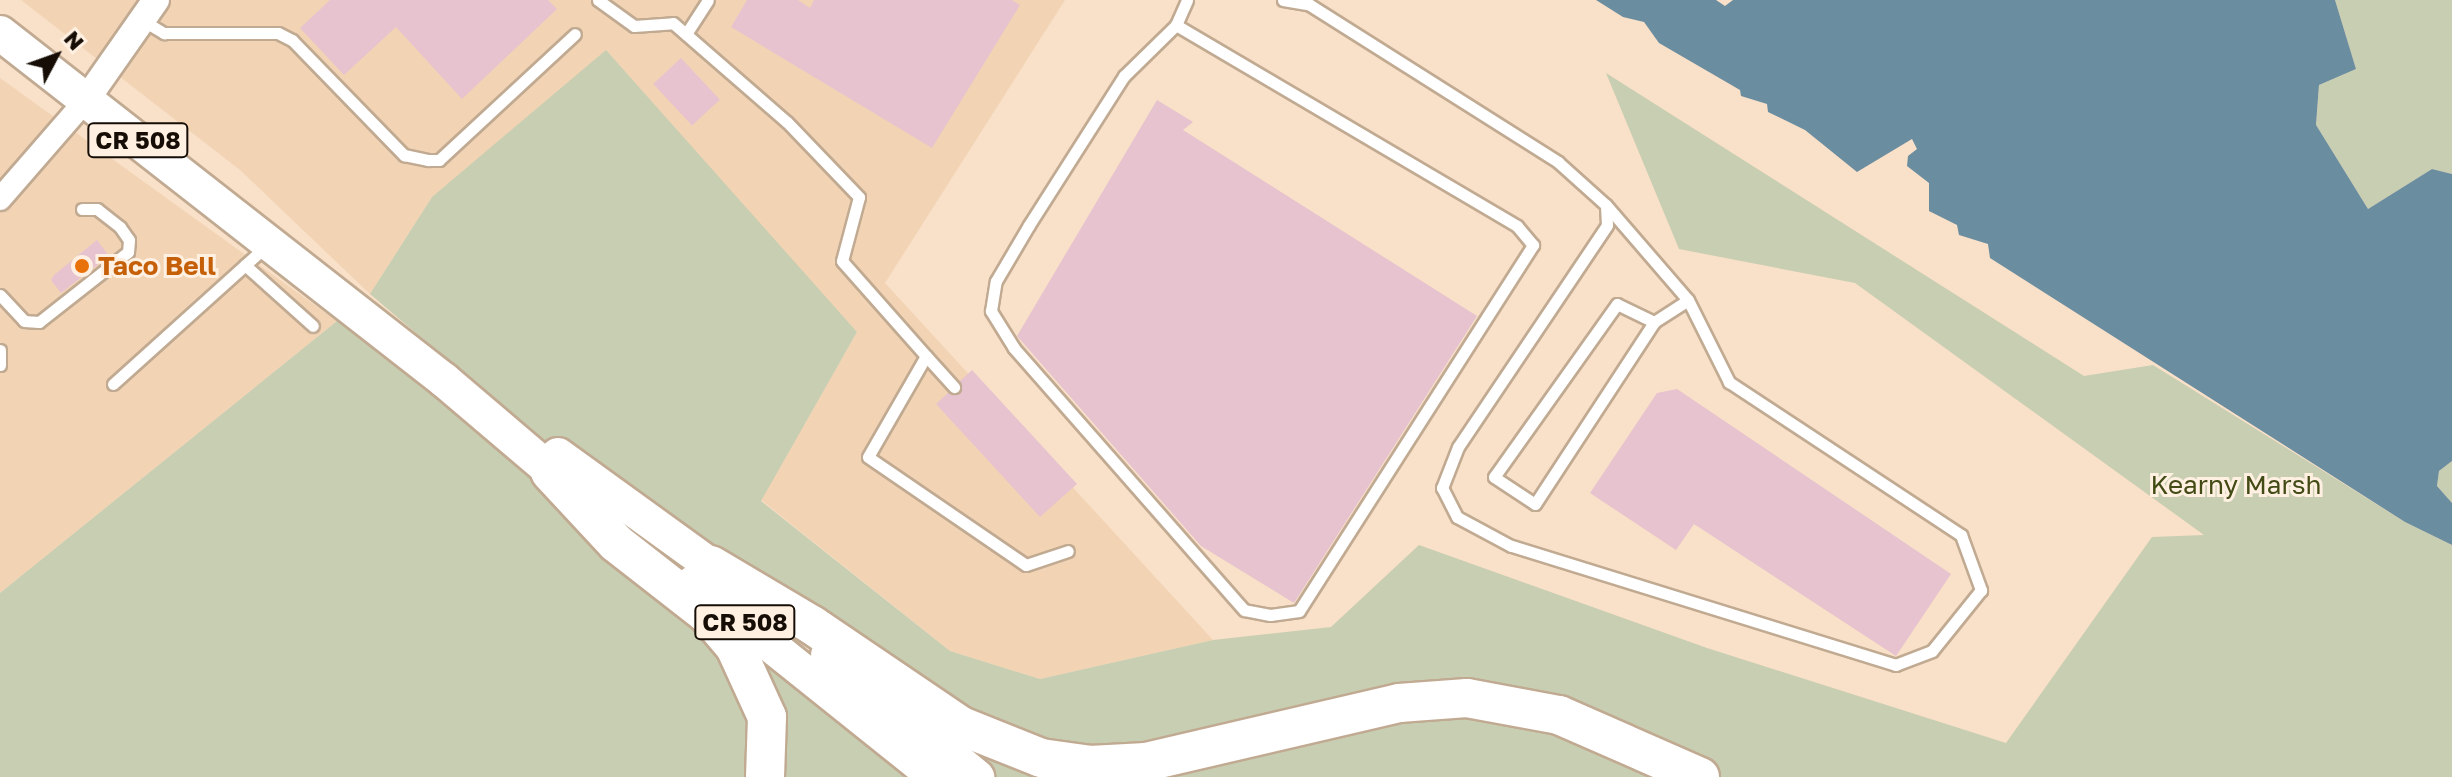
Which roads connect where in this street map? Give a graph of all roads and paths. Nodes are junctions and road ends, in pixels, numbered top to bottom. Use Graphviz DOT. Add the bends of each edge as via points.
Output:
graph roads {
  1 [pos="598,0"];
  2 [pos="708,0"];
  3 [pos="1187,0"];
  4 [pos="1283,0"];
  5 [pos="149,10"];
  6 [pos="1176,25"];
  7 [pos="0,33"];
  8 [pos="575,34"];
  9 [pos="686,34"];
  10 [pos="86,100"];
  11 [pos="0,199"];
  12 [pos="1606,205"];
  13 [pos="82,209"];
  14 [pos="258,254"];
  15 [pos="0,295"];
  16 [pos="1688,300"];
  17 [pos="1654,322"];
  18 [pos="313,326"];
  19 [pos="0,350"];
  20 [pos="926,356"];
  21 [pos="0,365"];
  22 [pos="444,380"];
  23 [pos="113,384"];
  24 [pos="954,387"];
  25 [pos="550,472"];
  26 [pos="1068,551"];
  27 [pos="711,565"];
  28 [pos="765,777"];
  29 [pos="935,777"];
  30 [pos="977,777"];
  31 [pos="1700,777"];
  1 -- 9 [label="lane" via="634,26 673,23"];
  2 -- 9 [label="lane"];
  3 -- 6 [label="lane"];
  4 -- 12 [label="lane" via="1310,5 1545,154"];
  5 -- 8 [label="lane" via="164,33 257,29 292,40 404,155 428,160 439,160"];
  5 -- 10 [label="street"];
  6 -- 6 [label="lane" via="1124,76 996,281 991,311 1014,348 1244,610 1270,615 1299,611 1533,245 1517,226"];
  7 -- 10 [label="main road, CR 508"];
  9 -- 20 [label="lane" via="787,122 859,197 842,261"];
  10 -- 11 [label="street"];
  10 -- 14 [label="main road, CR 508"];
  12 -- 16 [label="lane"];
  12 -- 16 [label="lane" via="1607,225 1458,447 1442,488 1457,517 1511,546 1896,665 1932,651 1981,590 1961,535 1729,382"];
  13 -- 15 [label="lane" via="97,209 120,227 129,240 128,252 39,322 24,321"];
  14 -- 18 [label="lane"];
  14 -- 22 [label="main road, CR 508"];
  14 -- 23 [label="lane"];
  16 -- 17 [label="lane"];
  17 -- 17 [label="lane" via="1617,304 1494,477 1535,504"];
  19 -- 21 [label="lane"];
  20 -- 24 [label="lane"];
  20 -- 26 [label="lane" via="868,457 1026,565"];
  22 -- 25 [label="main road, CR 508"];
  22 -- 27 [label="main road, CR 508"];
  25 -- 28 [label="highway" via="616,543 707,614 735,647 758,687 767,717"];
  25 -- 29 [label="main road, CR 508"];
  27 -- 30 [label="main road, CR 508"];
  27 -- 31 [label="highway" via="812,625 961,726 1041,758 1090,765 1146,762 1399,703 1459,698 1559,715"];
}
